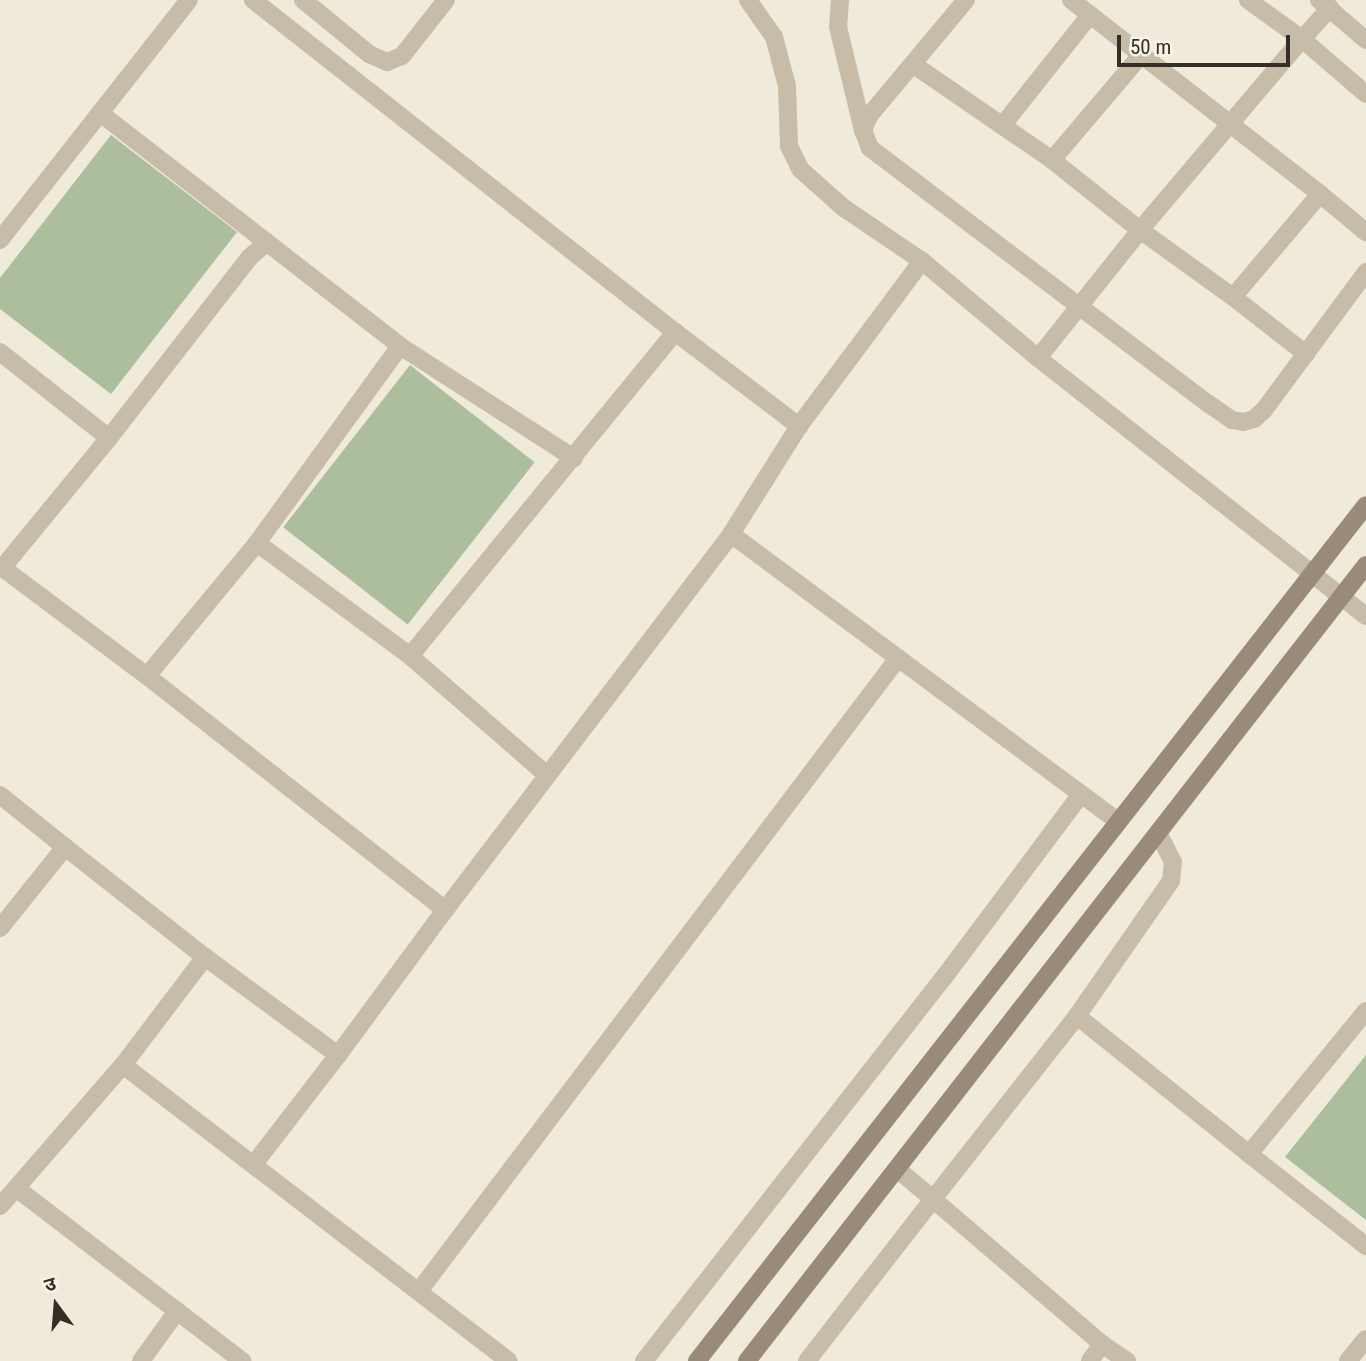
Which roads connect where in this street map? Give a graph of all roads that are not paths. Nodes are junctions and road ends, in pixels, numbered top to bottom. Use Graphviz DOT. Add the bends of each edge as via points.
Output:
graph roads {
  1 [pos="189,0"];
  2 [pos="253,0"];
  3 [pos="303,0"];
  4 [pos="446,0"];
  5 [pos="748,0"];
  6 [pos="840,0"];
  7 [pos="966,0"];
  8 [pos="1071,0"];
  9 [pos="1248,0"];
  10 [pos="1325,4"];
  11 [pos="1090,15"];
  12 [pos="1302,40"];
  13 [pos="1366,40"];
  14 [pos="1142,54"];
  15 [pos="914,65"];
  16 [pos="1366,94"];
  17 [pos="100,113"];
  18 [pos="1230,122"];
  19 [pos="1002,126"];
  20 [pos="863,130"];
  21 [pos="1052,160"];
  22 [pos="1320,194"];
  23 [pos="1140,230"];
  24 [pos="1366,232"];
  25 [pos="0,240"];
  26 [pos="267,242"];
  27 [pos="922,261"];
  28 [pos="1366,272"];
  29 [pos="1233,298"];
  30 [pos="1077,307"];
  31 [pos="675,332"];
  32 [pos="400,345"];
  33 [pos="0,352"];
  34 [pos="1306,354"];
  35 [pos="1038,358"];
  36 [pos="799,426"];
  37 [pos="109,438"];
  38 [pos="573,458"];
  39 [pos="1366,505"];
  40 [pos="731,534"];
  41 [pos="257,543"];
  42 [pos="1366,565"];
  43 [pos="1,566"];
  44 [pos="1310,575"];
  45 [pos="1341,597"];
  46 [pos="1366,616"];
  47 [pos="410,656"];
  48 [pos="898,658"];
  49 [pos="147,676"];
  50 [pos="547,775"];
  51 [pos="0,794"];
  52 [pos="1081,794"];
  53 [pos="1117,821"];
  54 [pos="1157,833"];
  55 [pos="65,847"];
  56 [pos="445,911"];
  57 [pos="0,928"];
  58 [pos="205,957"];
  59 [pos="1366,1012"];
  60 [pos="1077,1016"];
  61 [pos="338,1055"];
  62 [pos="123,1065"];
  63 [pos="1250,1154"];
  64 [pos="254,1164"];
  65 [pos="897,1169"];
  66 [pos="16,1188"];
  67 [pos="933,1199"];
  68 [pos="0,1206"];
  69 [pos="1366,1246"];
  70 [pos="419,1291"];
  71 [pos="177,1311"];
  72 [pos="1366,1339"];
  73 [pos="1102,1344"];
  74 [pos="141,1361"];
  75 [pos="242,1361"];
  76 [pos="509,1361"];
  77 [pos="644,1361"];
  78 [pos="697,1361"];
  79 [pos="747,1361"];
  80 [pos="807,1361"];
  81 [pos="1090,1361"];
  82 [pos="1127,1361"];
  83 [pos="1348,1361"];
  1 -- 17 [label="street"];
  2 -- 31 [label="street"];
  3 -- 4 [label="street" via="369,54 387,62 402,56"];
  5 -- 27 [label="street" via="774,37 787,86 789,146 800,169 844,208"];
  6 -- 20 [label="street" via="838,27"];
  7 -- 15 [label="street"];
  8 -- 11 [label="street"];
  9 -- 12 [label="street"];
  10 -- 12 [label="street"];
  10 -- 13 [label="street"];
  11 -- 14 [label="street"];
  11 -- 19 [label="street"];
  12 -- 16 [label="street"];
  12 -- 18 [label="street"];
  14 -- 18 [label="street"];
  14 -- 21 [label="street"];
  15 -- 19 [label="street"];
  15 -- 20 [label="street" via="869,116"];
  17 -- 25 [label="street"];
  17 -- 26 [label="street"];
  18 -- 22 [label="street"];
  18 -- 23 [label="street"];
  19 -- 21 [label="street"];
  20 -- 30 [label="street" via="870,148"];
  21 -- 23 [label="street"];
  22 -- 24 [label="street"];
  22 -- 29 [label="street"];
  23 -- 29 [label="street"];
  23 -- 30 [label="street"];
  26 -- 32 [label="street"];
  26 -- 37 [label="street" via="249,258"];
  27 -- 35 [label="street"];
  27 -- 36 [label="street"];
  28 -- 34 [label="street"];
  29 -- 34 [label="street"];
  30 -- 34 [label="street" via="1232,420 1254,419"];
  30 -- 35 [label="street"];
  31 -- 36 [label="street"];
  31 -- 38 [label="street"];
  32 -- 38 [label="street"];
  32 -- 41 [label="street"];
  33 -- 37 [label="street"];
  35 -- 44 [label="street"];
  36 -- 40 [label="street"];
  37 -- 43 [label="street"];
  38 -- 47 [label="street"];
  39 -- 44 [label="main road"];
  40 -- 48 [label="street"];
  40 -- 50 [label="street"];
  41 -- 47 [label="street"];
  41 -- 49 [label="street"];
  42 -- 45 [label="main road"];
  43 -- 49 [label="street"];
  44 -- 45 [label="street"];
  44 -- 53 [label="main road"];
  45 -- 46 [label="street"];
  45 -- 54 [label="main road"];
  47 -- 50 [label="street"];
  48 -- 52 [label="street"];
  48 -- 70 [label="street"];
  49 -- 56 [label="street"];
  50 -- 56 [label="street"];
  51 -- 55 [label="street"];
  52 -- 53 [label="street"];
  52 -- 77 [label="street"];
  53 -- 78 [label="main road"];
  54 -- 60 [label="street" via="1173,862 1171,881"];
  54 -- 65 [label="main road"];
  55 -- 57 [label="street"];
  55 -- 58 [label="street"];
  56 -- 61 [label="street"];
  58 -- 61 [label="street"];
  58 -- 62 [label="street"];
  59 -- 63 [label="street"];
  60 -- 63 [label="street"];
  60 -- 67 [label="street"];
  61 -- 64 [label="street"];
  62 -- 64 [label="street"];
  62 -- 66 [label="street"];
  63 -- 69 [label="street"];
  64 -- 70 [label="street"];
  65 -- 67 [label="street"];
  65 -- 79 [label="main road"];
  66 -- 68 [label="street"];
  66 -- 71 [label="street"];
  67 -- 73 [label="street"];
  67 -- 80 [label="street"];
  70 -- 76 [label="street"];
  71 -- 74 [label="street"];
  71 -- 75 [label="street"];
  72 -- 83 [label="street"];
  73 -- 81 [label="street"];
  73 -- 82 [label="street"];
}
